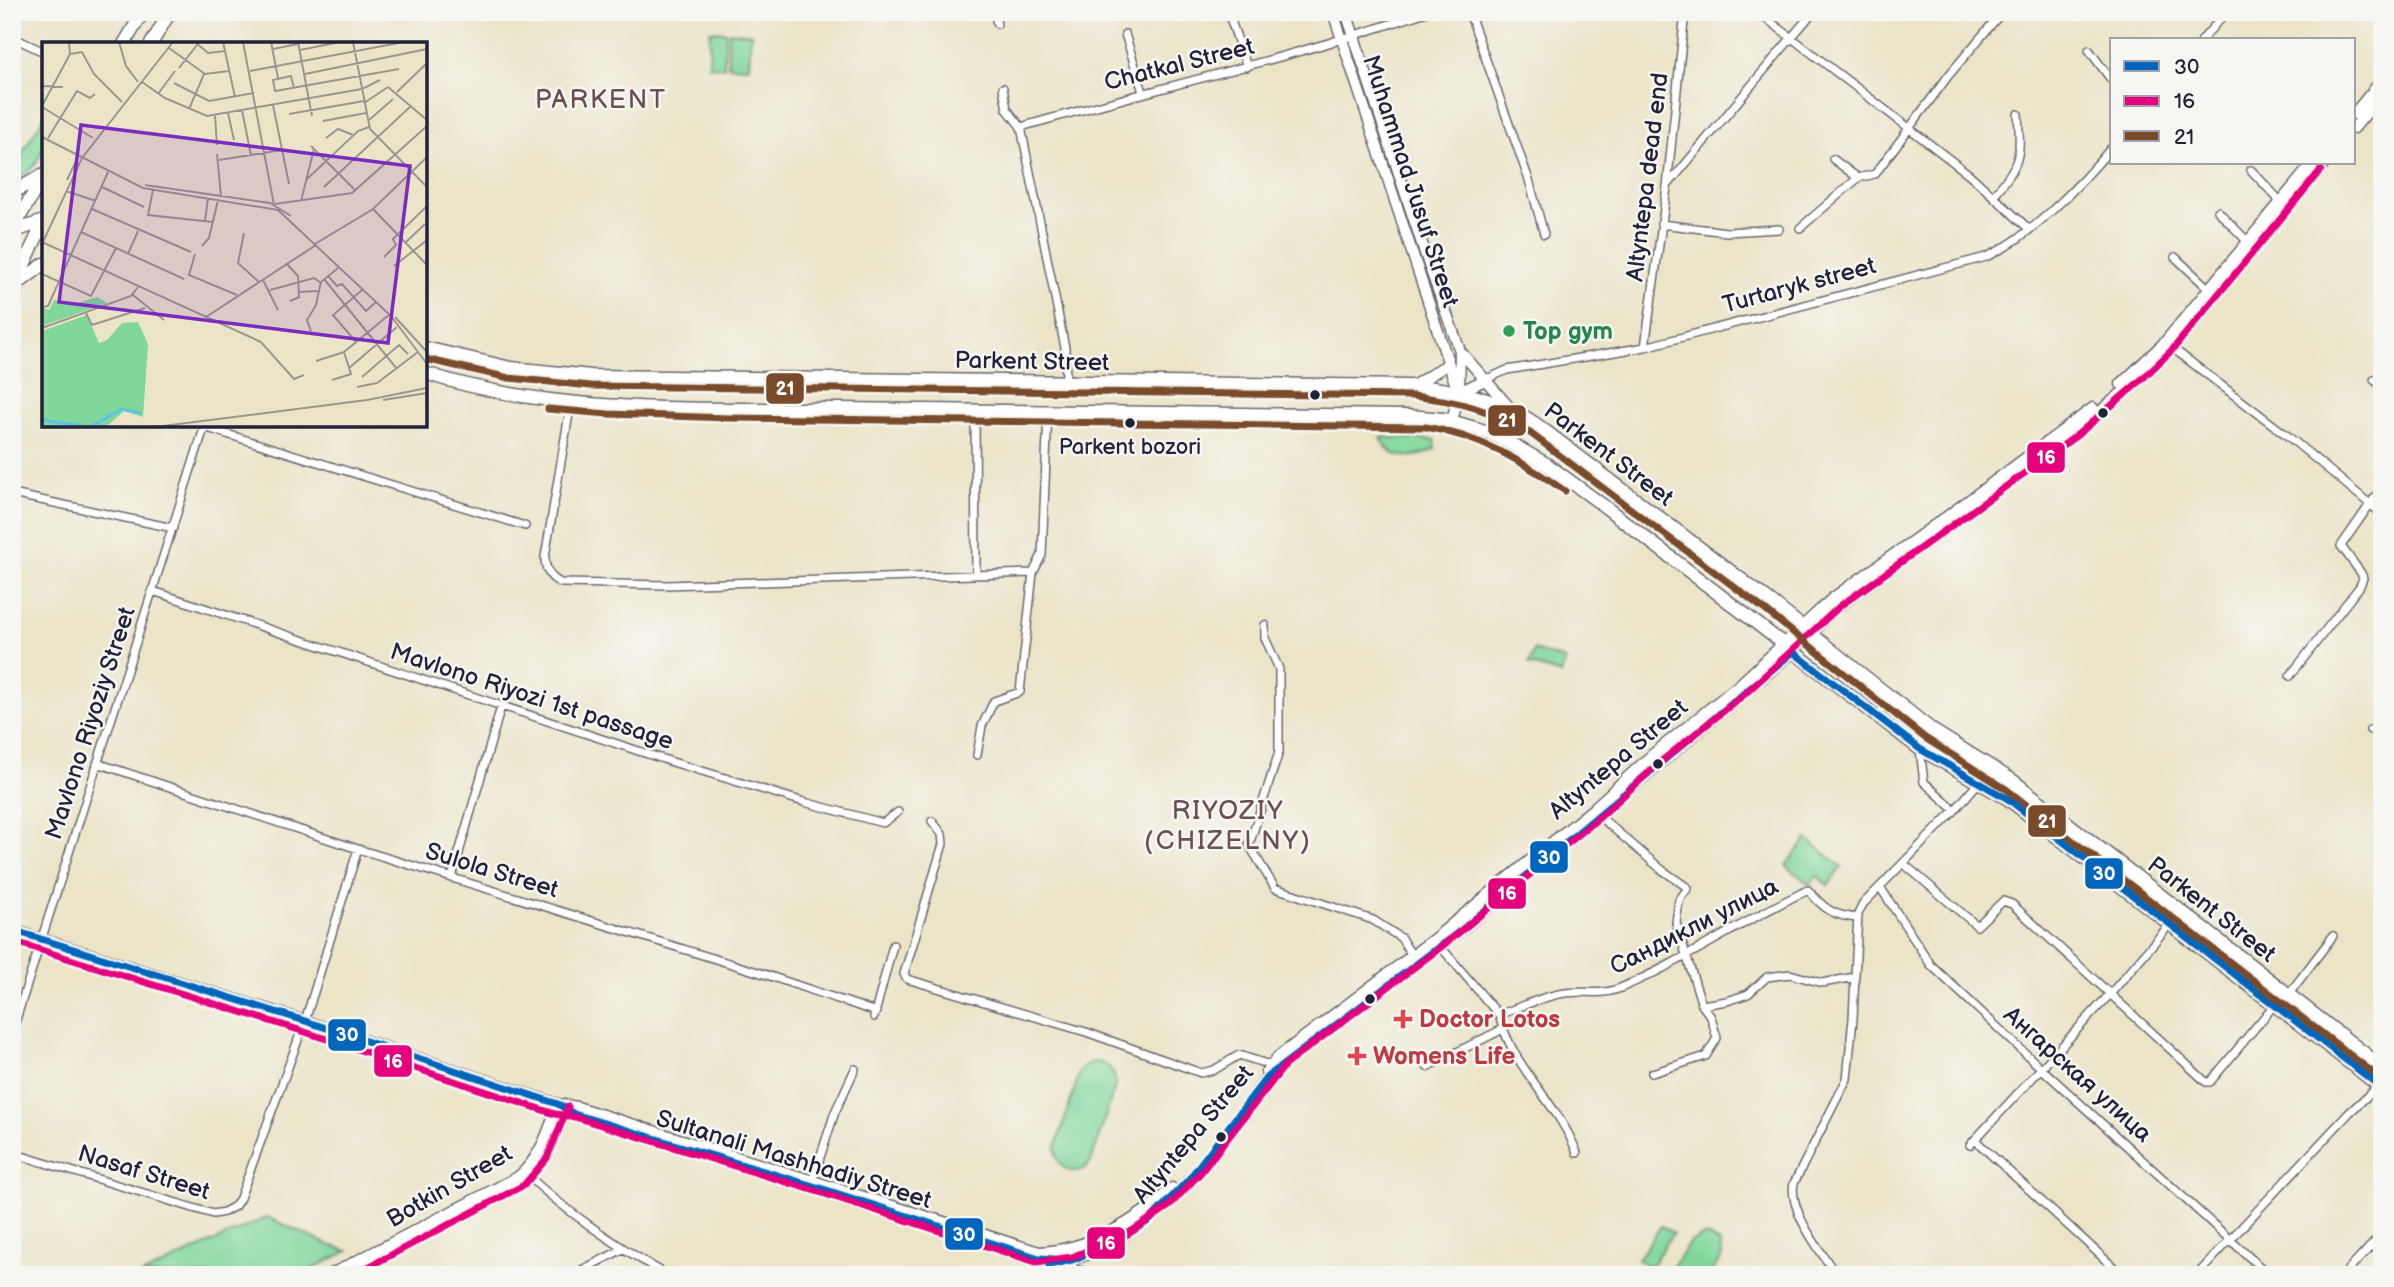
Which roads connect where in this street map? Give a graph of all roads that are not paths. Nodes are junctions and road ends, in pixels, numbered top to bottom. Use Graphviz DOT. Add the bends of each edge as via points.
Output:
graph roads {
  1 [pos="144,12"];
  2 [pos="170,12"];
  3 [pos="994,12"];
  4 [pos="1228,12"];
  5 [pos="1333,12"];
  6 [pos="1346,12"];
  7 [pos="1426,12"];
  8 [pos="1469,12"];
  9 [pos="1685,12"];
  10 [pos="1758,12"];
  11 [pos="1813,12"];
  12 [pos="2002,12"];
  13 [pos="2226,12"];
  14 [pos="996,24"];
  15 [pos="1125,34"];
  16 [pos="12,37"];
  17 [pos="1354,37"];
  18 [pos="1791,37"];
  19 [pos="2204,38"];
  20 [pos="1342,40"];
  21 [pos="125,42"];
  22 [pos="151,42"];
  23 [pos="2089,50"];
  24 [pos="42,51"];
  25 [pos="1247,67"];
  26 [pos="2110,78"];
  27 [pos="2382,80"];
  28 [pos="1003,88"];
  29 [pos="1143,92"];
  30 [pos="2382,94"];
  31 [pos="2356,112"];
  32 [pos="2018,114"];
  33 [pos="2356,126"];
  34 [pos="1021,127"];
  35 [pos="1908,129"];
  36 [pos="2110,149"];
  37 [pos="1833,159"];
  38 [pos="2312,164"];
  39 [pos="2324,164"];
  40 [pos="2250,170"];
  41 [pos="42,176"];
  42 [pos="42,178"];
  43 [pos="1858,178"];
  44 [pos="1667,187"];
  45 [pos="12,193"];
  46 [pos="1993,196"];
  47 [pos="2281,202"];
  48 [pos="17,211"];
  49 [pos="2218,211"];
  50 [pos="42,220"];
  51 [pos="42,222"];
  52 [pos="1661,224"];
  53 [pos="27,227"];
  54 [pos="1800,228"];
  55 [pos="1779,229"];
  56 [pos="2029,229"];
  57 [pos="12,232"];
  58 [pos="1544,234"];
  59 [pos="2255,238"];
  60 [pos="39,243"];
  61 [pos="2175,257"];
  62 [pos="42,265"];
  63 [pos="17,285"];
  64 [pos="2209,289"];
  65 [pos="12,301"];
  66 [pos="2168,345"];
  67 [pos="1646,347"];
  68 [pos="427,348"];
  69 [pos="1460,351"];
  70 [pos="1448,364"];
  71 [pos="427,374"];
  72 [pos="1487,379"];
  73 [pos="2374,380"];
  74 [pos="1066,382"];
  75 [pos="1413,386"];
  76 [pos="2382,386"];
  77 [pos="1459,392"];
  78 [pos="571,402"];
  79 [pos="1510,408"];
  80 [pos="975,411"];
  81 [pos="1048,412"];
  82 [pos="1452,421"];
  83 [pos="204,427"];
  84 [pos="207,427"];
  85 [pos="2382,487"];
  86 [pos="12,494"];
  87 [pos="2370,503"];
  88 [pos="2382,514"];
  89 [pos="525,526"];
  90 [pos="173,528"];
  91 [pos="1033,573"];
  92 [pos="975,574"];
  93 [pos="153,592"];
  94 [pos="1265,625"];
  95 [pos="1806,630"];
  96 [pos="1782,643"];
  97 [pos="1793,652"];
  98 [pos="2290,676"];
  99 [pos="501,707"];
  100 [pos="2382,727"];
  101 [pos="2370,730"];
  102 [pos="1920,749"];
  103 [pos="977,755"];
  104 [pos="97,763"];
  105 [pos="1638,775"];
  106 [pos="1979,782"];
  107 [pos="1955,810"];
  108 [pos="898,812"];
  109 [pos="1596,812"];
  110 [pos="932,821"];
  111 [pos="358,849"];
  112 [pos="1904,864"];
  113 [pos="452,877"];
  114 [pos="1880,887"];
  115 [pos="1858,918"];
  116 [pos="2171,923"];
  117 [pos="12,930"];
  118 [pos="2333,936"];
  119 [pos="41,939"];
  120 [pos="893,946"];
  121 [pos="1440,946"];
  122 [pos="1686,956"];
  123 [pos="1415,960"];
  124 [pos="1855,977"];
  125 [pos="2111,993"];
  126 [pos="2288,995"];
  127 [pos="2275,1004"];
  128 [pos="1702,1005"];
  129 [pos="1499,1015"];
  130 [pos="305,1021"];
  131 [pos="1503,1029"];
  132 [pos="12,1032"];
  133 [pos="1270,1065"];
  134 [pos="1427,1067"];
  135 [pos="2382,1067"];
  136 [pos="855,1069"];
  137 [pos="2042,1069"];
  138 [pos="1652,1073"];
  139 [pos="1267,1077"];
  140 [pos="2381,1085"];
  141 [pos="558,1104"];
  142 [pos="1241,1104"];
  143 [pos="1239,1116"];
  144 [pos="12,1153"];
  145 [pos="1577,1153"];
  146 [pos="524,1172"];
  147 [pos="812,1182"];
  148 [pos="2382,1234"];
  149 [pos="2231,1239"];
  150 [pos="623,1250"];
  151 [pos="1039,1252"];
  152 [pos="1049,1265"];
  153 [pos="1835,1273"];
  154 [pos="330,1275"];
  155 [pos="572,1275"];
  156 [pos="667,1275"];
  157 [pos="1092,1275"];
  158 [pos="2122,1275"];
  159 [pos="2197,1275"];
  160 [pos="2269,1275"];
  161 [pos="2344,1275"];
  1 -- 21 [label="main road"];
  2 -- 22 [label="main road"];
  3 -- 14 [label="street"];
  4 -- 25 [label="street"];
  5 -- 20 [label="street, Muhammad Jusuf Street"];
  6 -- 17 [label="street, Muhammad Jusuf Street"];
  7 -- 17 [label="street, Chatkal Street"];
  8 -- 58 [label="street"];
  9 -- 44 [label="street, Altyntepa dead end"];
  10 -- 18 [label="street"];
  11 -- 18 [label="street"];
  12 -- 35 [label="street"];
  13 -- 19 [label="street"];
  15 -- 29 [label="street"];
  16 -- 24 [label="street"];
  17 -- 20 [label="street, Chatkal Street"];
  17 -- 69 [label="street, Muhammad Jusuf Street"];
  18 -- 35 [label="street"];
  18 -- 44 [label="street"];
  20 -- 25 [label="street, Chatkal Street"];
  20 -- 70 [label="street, Muhammad Jusuf Street"];
  23 -- 26 [label="street"];
  25 -- 29 [label="street, Chatkal Street"];
  27 -- 31 [label="street"];
  28 -- 34 [label="street" via="1007,109"];
  29 -- 34 [label="street, Chatkal Street"];
  30 -- 33 [label="street"];
  32 -- 46 [label="street" via="2021,148 2012,174"];
  34 -- 74 [label="street" via="1065,348"];
  35 -- 43 [label="street" via="1875,174"];
  35 -- 46 [label="street"];
  36 -- 56 [label="street, Turtaryk street" via="2088,176"];
  37 -- 43 [label="street"];
  38 -- 47 [label="street"];
  39 -- 59 [label="street"];
  40 -- 47 [label="street"];
  41 -- 45 [label="main road"];
  42 -- 48 [label="main road"];
  43 -- 54 [label="street"];
  44 -- 52 [label="street, Altyntepa dead end"];
  46 -- 56 [label="street"];
  47 -- 59 [label="street"];
  48 -- 50 [label="main road"];
  48 -- 53 [label="main road"];
  48 -- 57 [label="main road"];
  49 -- 59 [label="street"];
  51 -- 53 [label="main road"];
  52 -- 55 [label="street" via="1727,232"];
  52 -- 67 [label="street, Altyntepa dead end"];
  53 -- 57 [label="main road"];
  53 -- 60 [label="main road"];
  56 -- 67 [label="street, Turtaryk street" via="1977,260"];
  57 -- 60 [label="main road"];
  59 -- 64 [label="street"];
  59 -- 66 [label="street"];
  60 -- 63 [label="main road"];
  61 -- 64 [label="street"];
  62 -- 63 [label="main road"];
  63 -- 65 [label="main road"];
  64 -- 66 [label="street"];
  66 -- 87 [label="street"];
  66 -- 95 [label="street, Altyntepa Street" via="2071,431"];
  67 -- 72 [label="street, Turtaryk street" via="1507,370"];
  68 -- 74 [label="main road, Parkent Street" via="511,368 591,376"];
  69 -- 72 [label="street, Muhammad Jusuf Street"];
  69 -- 77 [label="street, Muhammad Jusuf Street"];
  70 -- 75 [label="street"];
  70 -- 77 [label="street, Muhammad Jusuf Street"];
  71 -- 78 [label="main road, Parkent Street" via="491,390"];
  72 -- 77 [label="street, Turtaryk street"];
  72 -- 79 [label="street, Muhammad Jusuf Street"];
  73 -- 76 [label="street"];
  74 -- 75 [label="main road, Parkent Street"];
  75 -- 77 [label="main road, Parkent Street"];
  77 -- 79 [label="main road, Parkent Street"];
  77 -- 82 [label="street"];
  78 -- 80 [label="main road, Parkent Street"];
  78 -- 92 [label="street" via="545,557 548,571 561,583 667,585"];
  79 -- 95 [label="main road, Parkent Street"];
  80 -- 81 [label="main road, Parkent Street"];
  80 -- 92 [label="street"];
  81 -- 82 [label="main road, Parkent Street" via="1395,415"];
  81 -- 91 [label="street" via="1042,555"];
  82 -- 96 [label="main road, Parkent Street" via="1498,437 1548,466"];
  83 -- 90 [label="street, Mavlono Riyoziy Street"];
  84 -- 89 [label="street"];
  85 -- 87 [label="street"];
  86 -- 90 [label="street"];
  87 -- 88 [label="street"];
  87 -- 98 [label="street" via="2341,546 2361,573 2362,582"];
  90 -- 93 [label="street, Mavlono Riyoziy Street"];
  91 -- 92 [label="street"];
  91 -- 103 [label="street" via="1020,692 994,701 982,726"];
  93 -- 99 [label="street, Mavlono Riyozi 1st passage"];
  93 -- 104 [label="street, Mavlono Riyoziy Street"];
  94 -- 123 [label="street" via="1265,638 1279,669 1279,752 1250,845 1275,888 1373,920 1401,938"];
  95 -- 96 [label="street, Altyntepa Street"];
  95 -- 97 [label="street, Altyntepa Street"];
  95 -- 126 [label="main road, Parkent Street" via="1933,730 2012,780"];
  96 -- 97 [label="main road, Parkent Street"];
  96 -- 105 [label="street, Altyntepa Street"];
  97 -- 102 [label="main road, Parkent Street"];
  97 -- 105 [label="street, Altyntepa Street"];
  99 -- 108 [label="street, Mavlono Riyozi 1st passage" via="869,821 883,823"];
  99 -- 113 [label="street"];
  100 -- 101 [label="street"];
  102 -- 106 [label="main road, Parkent Street"];
  102 -- 107 [label="street" via="1924,782"];
  104 -- 111 [label="street, Sulola Street"];
  104 -- 119 [label="street, Mavlono Riyoziy Street"];
  105 -- 109 [label="street, Altyntepa Street"];
  106 -- 107 [label="street"];
  106 -- 116 [label="main road, Parkent Street"];
  107 -- 112 [label="street"];
  109 -- 121 [label="street, Altyntepa Street"];
  109 -- 122 [label="street" via="1688,888 1679,900 1676,923"];
  109 -- 123 [label="street, Altyntepa Street"];
  110 -- 133 [label="street" via="943,844 905,978 1086,1032 1201,1073 1239,1055"];
  111 -- 113 [label="street, Sulola Street"];
  111 -- 130 [label="street"];
  112 -- 114 [label="street"];
  112 -- 125 [label="street" via="1977,926 2003,901 2012,904"];
  113 -- 120 [label="street, Sulola Street" via="875,1014"];
  114 -- 115 [label="street" via="1863,904"];
  114 -- 137 [label="street, Ангарская улица" via="1931,965"];
  115 -- 122 [label="street, Сандикли улица" via="1839,916 1808,890"];
  115 -- 124 [label="street"];
  116 -- 125 [label="street"];
  116 -- 127 [label="main road, Parkent Street"];
  117 -- 119 [label="street, Sultаnali Mashhadiy Street"];
  118 -- 126 [label="street"];
  119 -- 130 [label="street, Sultаnali Mashhadiy Street"];
  119 -- 132 [label="street, Mavlono Riyoziy Street"];
  121 -- 123 [label="street, Altyntepa Street"];
  121 -- 129 [label="street"];
  122 -- 128 [label="street"];
  122 -- 129 [label="street, Сандикли улица" via="1615,990 1562,993"];
  123 -- 133 [label="street, Altyntepa Street" via="1345,1005"];
  123 -- 139 [label="street, Altyntepa Street"];
  124 -- 128 [label="street" via="1822,983 1790,974 1767,977 1748,994"];
  124 -- 153 [label="street" via="1847,1079 1792,1193 1814,1242"];
  125 -- 127 [label="street" via="2208,1082"];
  125 -- 137 [label="street"];
  126 -- 135 [label="main road, Parkent Street"];
  127 -- 140 [label="main road, Parkent Street"];
  128 -- 138 [label="street" via="1717,1038 1713,1047 1706,1056"];
  129 -- 131 [label="street"];
  130 -- 141 [label="street, Sultаnali Mashhadiy Street"];
  130 -- 144 [label="street, Nasaf Street" via="240,1198 224,1212 213,1214"];
  131 -- 134 [label="street"];
  131 -- 145 [label="street" via="1516,1060 1568,1129"];
  133 -- 139 [label="street"];
  133 -- 142 [label="street, Altyntepa Street"];
  136 -- 147 [label="street"];
  137 -- 149 [label="street, Ангарская улица"];
  137 -- 158 [label="street" via="1972,1143"];
  139 -- 143 [label="street, Altyntepa Street"];
  140 -- 149 [label="street"];
  141 -- 146 [label="street, Botkin Street" via="542,1146"];
  141 -- 147 [label="street, Sultаnali Mashhadiy Street"];
  142 -- 143 [label="street"];
  142 -- 151 [label="street, Altyntepa Street" via="1177,1183 1143,1212 1085,1242"];
  143 -- 152 [label="street, Altyntepa Street" via="1150,1220 1111,1244"];
  146 -- 150 [label="street" via="553,1200"];
  146 -- 154 [label="street, Botkin Street"];
  147 -- 151 [label="street, Sultаnali Mashhadiy Street"];
  147 -- 152 [label="street, Sultаnali Mashhadiy Street" via="1053,1259"];
  148 -- 161 [label="street"];
  149 -- 159 [label="street"];
  149 -- 160 [label="street, Ангарская улица"];
  150 -- 155 [label="street"];
  150 -- 156 [label="street"];
  151 -- 152 [label="street"];
  152 -- 157 [label="street"];
}
